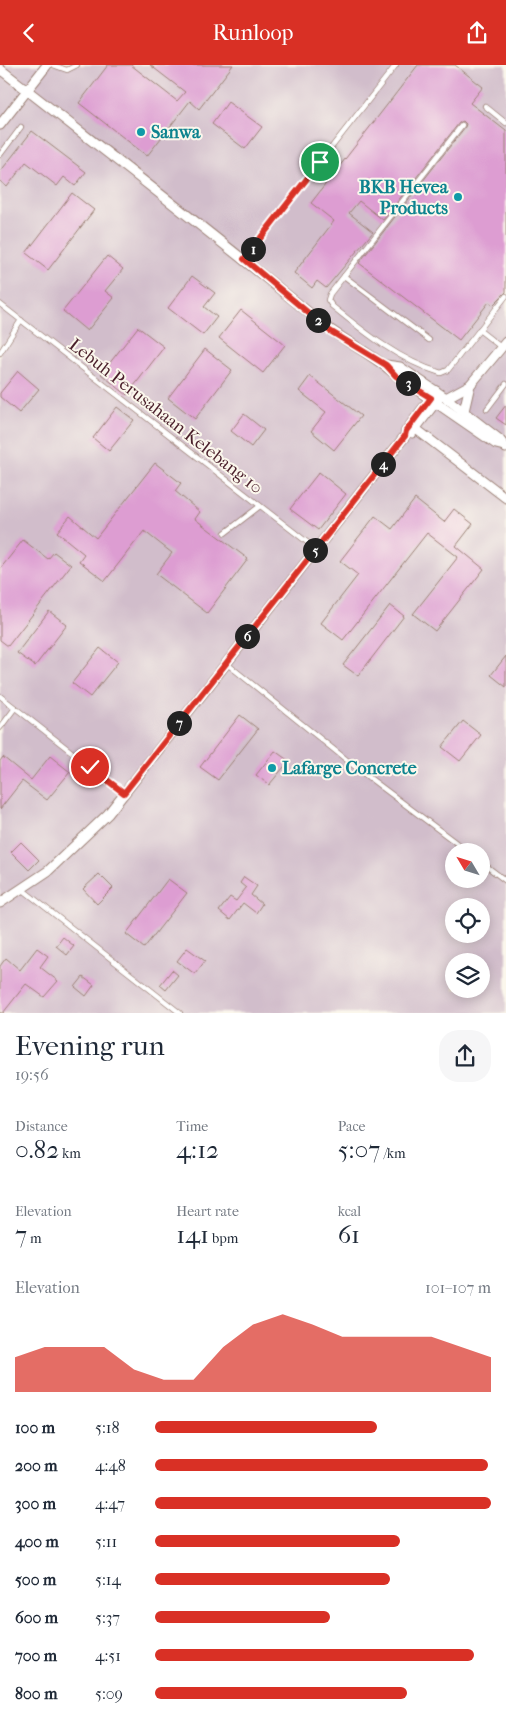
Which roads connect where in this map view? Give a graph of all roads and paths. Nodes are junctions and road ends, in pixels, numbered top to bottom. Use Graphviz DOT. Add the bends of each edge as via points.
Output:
graph roads {
  1 [pos="47,65"];
  2 [pos="53,65"];
  3 [pos="77,65"];
  4 [pos="396,65"];
  5 [pos="0,69"];
  6 [pos="27,91"];
  7 [pos="486,106"];
  8 [pos="506,123"];
  9 [pos="0,125"];
  10 [pos="462,125"];
  11 [pos="21,127"];
  12 [pos="0,155"];
  13 [pos="244,259"];
  14 [pos="344,276"];
  15 [pos="506,296"];
  16 [pos="0,304"];
  17 [pos="21,320"];
  18 [pos="479,330"];
  19 [pos="429,340"];
  20 [pos="504,345"];
  21 [pos="0,353"];
  22 [pos="506,384"];
  23 [pos="470,385"];
  24 [pos="438,397"];
  25 [pos="487,409"];
  26 [pos="464,411"];
  27 [pos="416,429"];
  28 [pos="405,436"];
  29 [pos="505,447"];
  30 [pos="506,498"];
  31 [pos="260,506"];
  32 [pos="225,533"];
  33 [pos="316,549"];
  34 [pos="226,663"];
  35 [pos="0,696"];
  36 [pos="15,708"];
  37 [pos="0,728"];
  38 [pos="124,793"];
  39 [pos="456,843"];
  40 [pos="490,869"];
  41 [pos="506,881"];
  42 [pos="22,889"];
  43 [pos="0,903"];
  44 [pos="180,1013"];
  1 -- 6 [label="street"];
  2 -- 3 [label="lane" via="67,70"];
  4 -- 13 [label="lane"];
  5 -- 6 [label="street"];
  6 -- 9 [label="street"];
  6 -- 13 [label="street"];
  7 -- 8 [label="lane"];
  10 -- 14 [label="lane"];
  11 -- 12 [label="lane"];
  13 -- 24 [label="street" via="330,331 386,365 396,376"];
  14 -- 18 [label="lane" via="329,297 332,306 370,336 419,365 446,372"];
  14 -- 19 [label="lane"];
  15 -- 18 [label="lane"];
  16 -- 17 [label="lane, Lebuh Perusahaan Kelebang 10"];
  17 -- 21 [label="lane"];
  17 -- 31 [label="lane, Lebuh Perusahaan Kelebang 10"];
  18 -- 20 [label="lane"];
  20 -- 23 [label="street"];
  22 -- 25 [label="lane"];
  23 -- 24 [label="street"];
  23 -- 26 [label="street"];
  24 -- 26 [label="street"];
  24 -- 27 [label="street"];
  24 -- 28 [label="street"];
  24 -- 29 [label="street" via="496,444"];
  26 -- 29 [label="street"];
  27 -- 28 [label="street"];
  27 -- 30 [label="street"];
  28 -- 33 [label="street"];
  31 -- 32 [label="lane"];
  31 -- 33 [label="lane, Lebuh Perusahaan Kelebang 10"];
  33 -- 34 [label="street"];
  34 -- 38 [label="street"];
  34 -- 39 [label="lane"];
  35 -- 36 [label="lane"];
  36 -- 37 [label="lane"];
  36 -- 38 [label="lane"];
  38 -- 42 [label="street" via="108,814 48,871"];
  40 -- 41 [label="lane"];
  42 -- 43 [label="street"];
  42 -- 44 [label="lane"];
}
